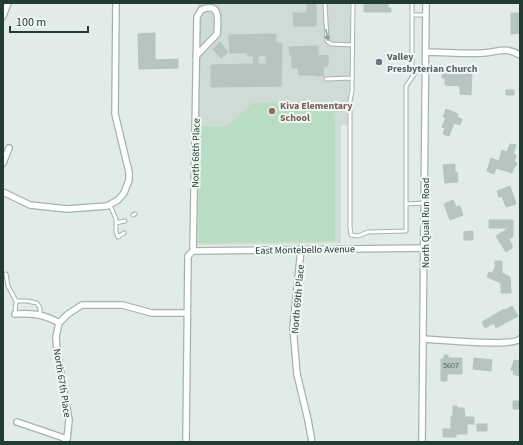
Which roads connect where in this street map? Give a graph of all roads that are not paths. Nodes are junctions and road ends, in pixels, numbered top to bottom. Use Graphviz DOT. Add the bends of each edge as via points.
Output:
graph roads {
  1 [pos="8,3"];
  2 [pos="116,3"];
  3 [pos="325,3"];
  4 [pos="353,3"];
  5 [pos="412,3"];
  6 [pos="426,3"];
  7 [pos="412,15"];
  8 [pos="426,15"];
  9 [pos="3,16"];
  10 [pos="352,45"];
  11 [pos="426,52"];
  12 [pos="520,55"];
  13 [pos="196,56"];
  14 [pos="426,70"];
  15 [pos="413,76"];
  16 [pos="352,78"];
  17 [pos="326,79"];
  18 [pos="9,148"];
  19 [pos="3,162"];
  20 [pos="3,192"];
  21 [pos="425,203"];
  22 [pos="406,204"];
  23 [pos="110,205"];
  24 [pos="125,221"];
  25 [pos="116,223"];
  26 [pos="124,233"];
  27 [pos="425,248"];
  28 [pos="301,249"];
  29 [pos="194,251"];
  30 [pos="6,274"];
  31 [pos="16,301"];
  32 [pos="187,313"];
  33 [pos="15,314"];
  34 [pos="40,314"];
  35 [pos="59,323"];
  36 [pos="423,339"];
  37 [pos="520,339"];
  38 [pos="17,422"];
  39 [pos="66,441"];
  40 [pos="186,442"];
  41 [pos="312,442"];
  42 [pos="422,442"];
  1 -- 9 [label="street"];
  2 -- 23 [label="street" via="115,114 129,180 124,193"];
  3 -- 10 [label="lane, one-way" via="326,41 331,44"];
  4 -- 10 [label="lane"];
  5 -- 7 [label="lane"];
  6 -- 8 [label="street, North Quail Run Road"];
  7 -- 8 [label="lane"];
  7 -- 15 [label="lane"];
  8 -- 11 [label="street, North Quail Run Road"];
  10 -- 16 [label="lane"];
  11 -- 12 [label="street" via="484,53 499,49"];
  11 -- 14 [label="street, North Quail Run Road"];
  13 -- 13 [label="street, North 68th Place" via="217,34 218,15 213,9 201,10 197,17"];
  13 -- 29 [label="street, North 68th Place"];
  14 -- 15 [label="lane" via="418,70"];
  14 -- 21 [label="street, North Quail Run Road"];
  15 -- 22 [label="lane" via="406,86"];
  16 -- 17 [label="lane"];
  16 -- 22 [label="lane" via="351,235 406,231"];
  18 -- 19 [label="street"];
  20 -- 23 [label="street" via="30,205 67,208"];
  21 -- 22 [label="lane"];
  21 -- 27 [label="street, North Quail Run Road"];
  23 -- 25 [label="lane"];
  24 -- 25 [label="lane"];
  25 -- 26 [label="lane" via="118,237"];
  27 -- 28 [label="street, East Montebello Avenue"];
  27 -- 36 [label="street, North Quail Run Road"];
  28 -- 29 [label="street, East Montebello Avenue"];
  28 -- 41 [label="street, North 69th Place" via="293,328 297,374"];
  29 -- 32 [label="street" via="188,256"];
  30 -- 31 [label="lane" via="8,286"];
  31 -- 33 [label="lane"];
  31 -- 34 [label="lane" via="37,303"];
  32 -- 35 [label="street" via="152,313 122,305 82,305"];
  32 -- 40 [label="street"];
  33 -- 34 [label="street"];
  34 -- 35 [label="street"];
  35 -- 39 [label="street, North 67th Place" via="56,337 69,420"];
  36 -- 37 [label="street" via="504,343"];
  36 -- 42 [label="street, North Quail Run Road"];
  38 -- 39 [label="street"];
}
